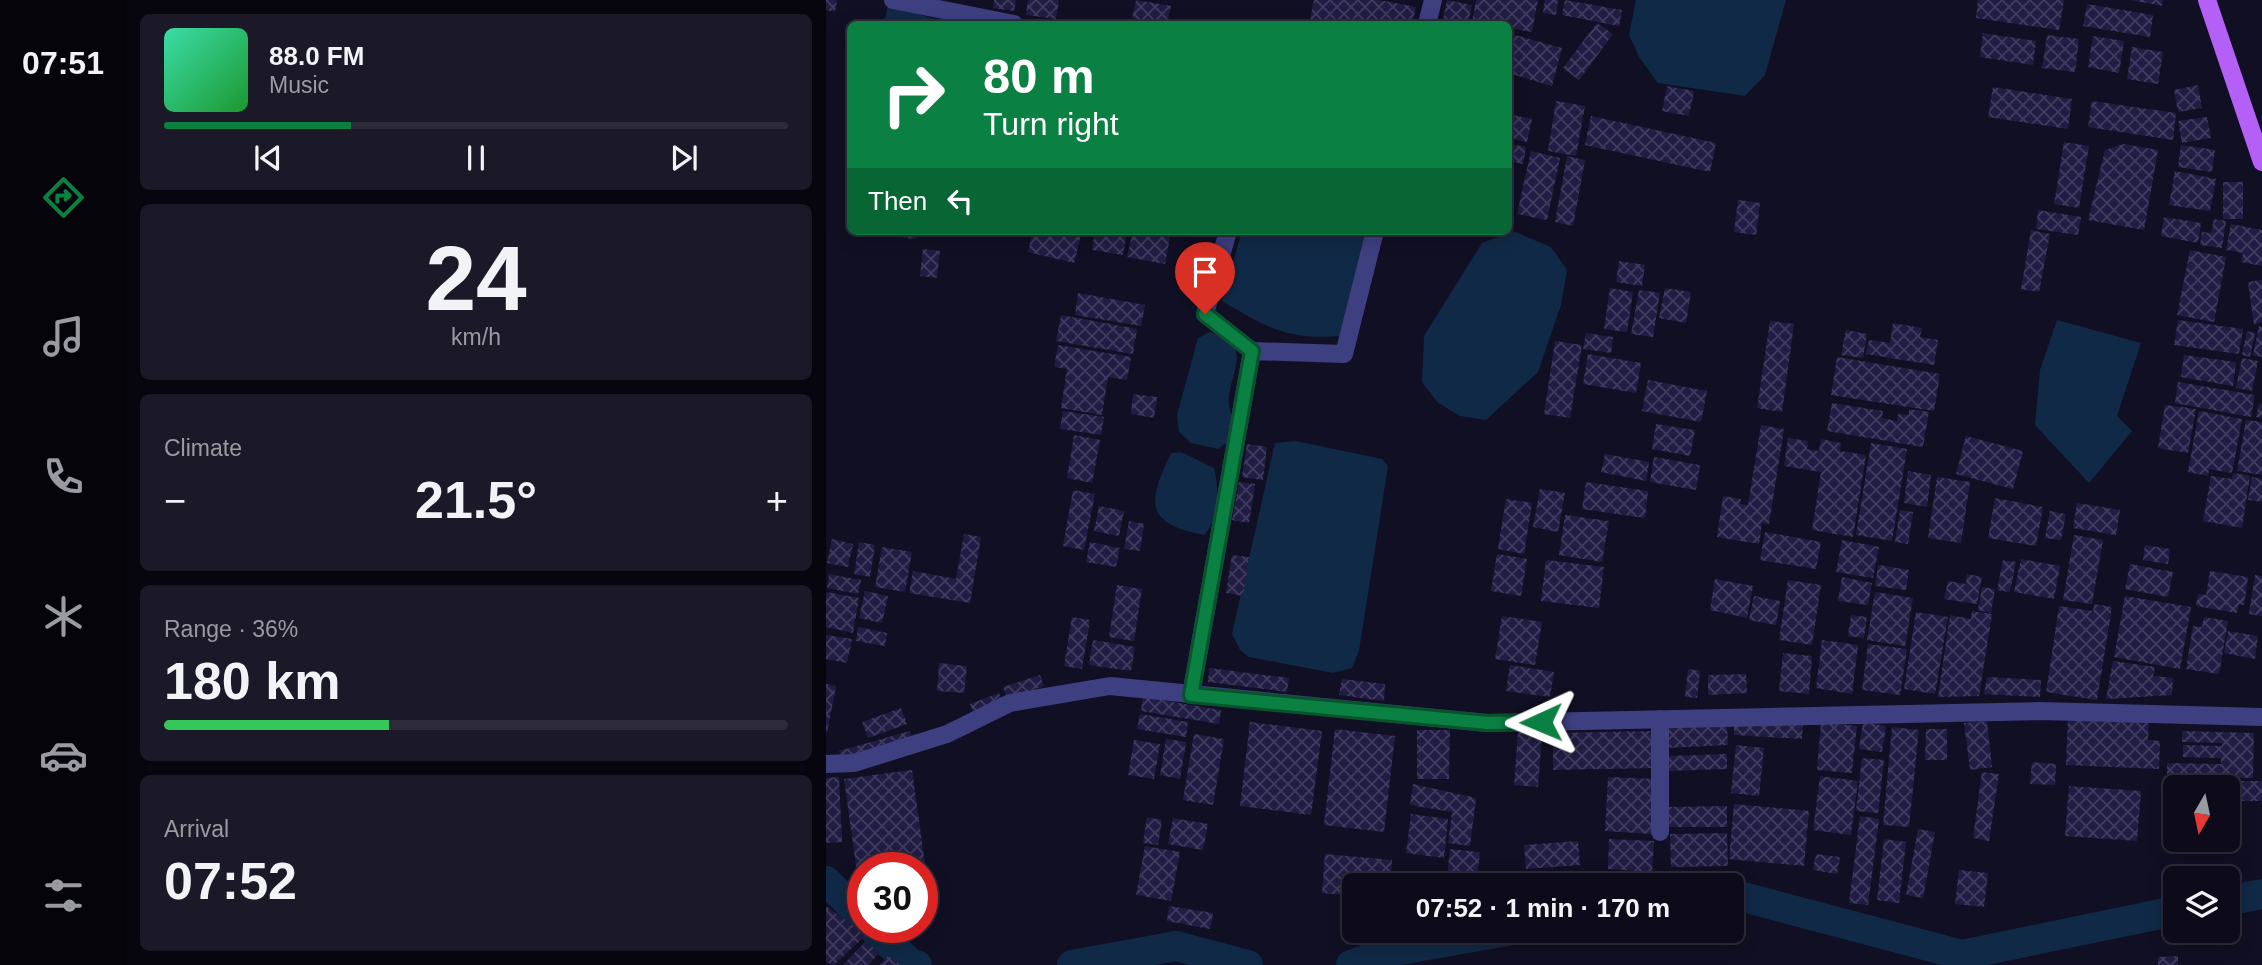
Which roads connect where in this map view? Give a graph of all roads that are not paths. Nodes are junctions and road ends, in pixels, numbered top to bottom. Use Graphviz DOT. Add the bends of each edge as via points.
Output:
graph roads {
  1 [pos="1433,0"];
  2 [pos="2207,0"];
  3 [pos="902,1"];
  4 [pos="999,21"];
  5 [pos="1428,21"];
  6 [pos="2262,162"];
  7 [pos="1227,235"];
  8 [pos="1374,235"];
  9 [pos="1252,351"];
  10 [pos="1191,695"];
  11 [pos="2262,716"];
  12 [pos="1660,719"];
  13 [pos="826,764"];
  14 [pos="1660,832"];
  1 -- 5 [label="street"];
  2 -- 6 [label="main road"];
  3 -- 4 [label="street"];
  7 -- 9 [label="street" via="1205,314"];
  8 -- 9 [label="street" via="1344,354"];
  9 -- 10 [label="street"];
  10 -- 12 [label="street" via="1488,723"];
  10 -- 13 [label="street" via="1111,686 1010,703 947,734 855,763"];
  11 -- 12 [label="street" via="2040,711"];
  12 -- 14 [label="street"];
}
